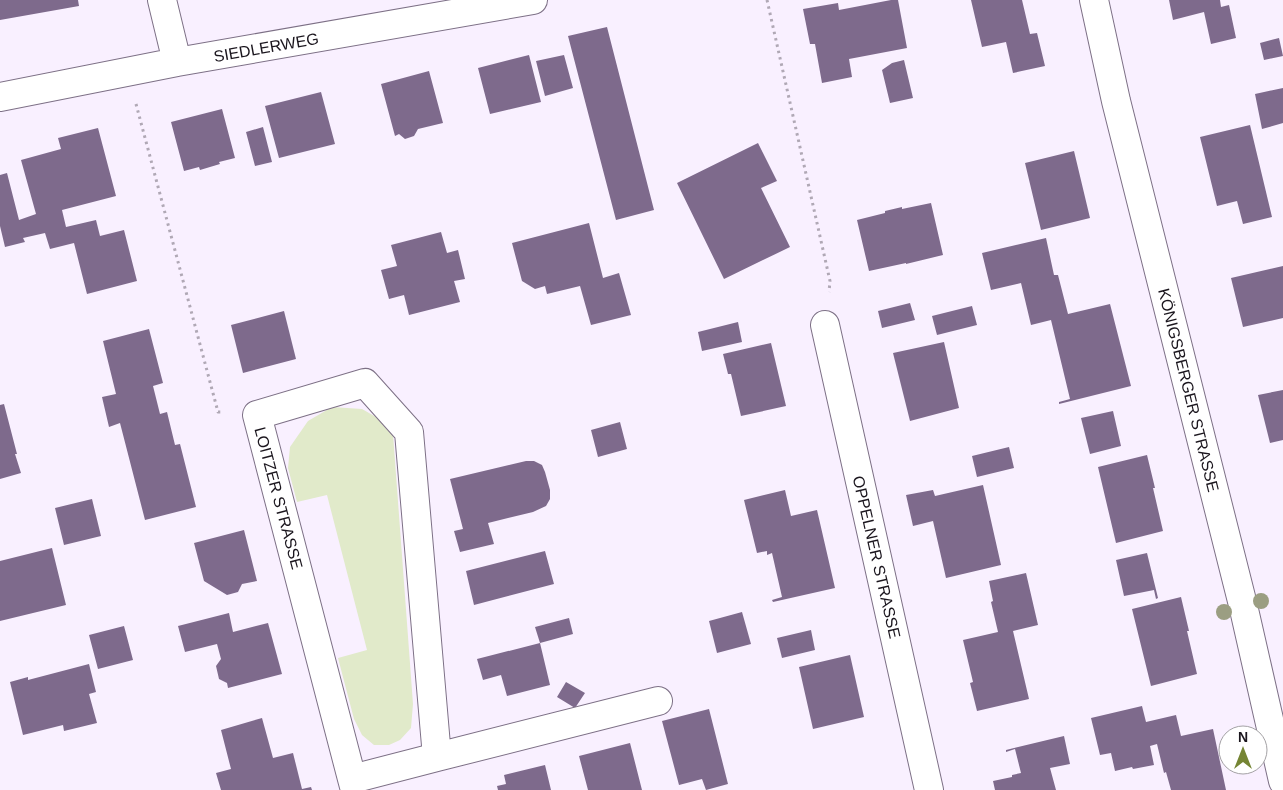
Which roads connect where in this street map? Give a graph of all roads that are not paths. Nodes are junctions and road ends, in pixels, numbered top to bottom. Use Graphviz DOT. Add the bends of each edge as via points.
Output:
graph roads {
  1 [pos="162,0"];
  2 [pos="533,0"];
  3 [pos="1094,0"];
  4 [pos="177,62"];
  5 [pos="0,97"];
  6 [pos="825,325"];
  7 [pos="658,701"];
  8 [pos="437,757"];
  9 [pos="1283,780"];
  10 [pos="353,784"];
  11 [pos="929,790"];
  1 -- 4 [label="street"];
  2 -- 4 [label="street, SIEDLERWEG"];
  3 -- 9 [label="street, KÖNIGSBERGER STRASSE"];
  4 -- 5 [label="street, SIEDLERWEG"];
  6 -- 11 [label="street, OPPELNER STRASSE"];
  7 -- 8 [label="street, LOITZER STRASSE"];
  8 -- 10 [label="street, LOITZER STRASSE"];
  8 -- 10 [label="street, LOITZER STRASSE" via="409,432 365,383 257,415"];
}
